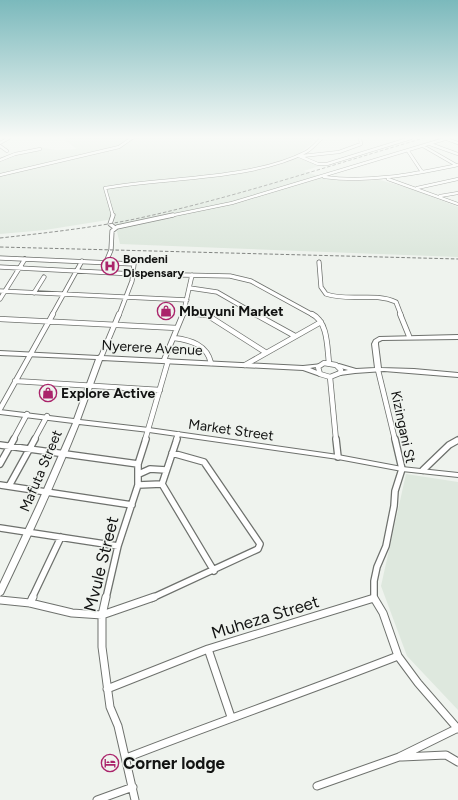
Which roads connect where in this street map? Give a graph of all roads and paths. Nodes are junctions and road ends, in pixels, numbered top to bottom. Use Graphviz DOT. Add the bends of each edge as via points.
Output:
graph roads {
  1 [pos="199,175"];
  2 [pos="401,175"];
  3 [pos="323,176"];
  4 [pos="385,178"];
  5 [pos="458,179"];
  6 [pos="417,188"];
  7 [pos="458,193"];
  8 [pos="440,196"];
  9 [pos="458,204"];
  10 [pos="115,228"];
  11 [pos="0,258"];
  12 [pos="25,259"];
  13 [pos="82,261"];
  14 [pos="106,262"];
  15 [pos="319,262"];
  16 [pos="0,267"];
  17 [pos="20,268"];
  18 [pos="76,271"];
  19 [pos="134,274"];
  20 [pos="192,275"];
  21 [pos="44,277"];
  22 [pos="190,288"];
  23 [pos="0,291"];
  24 [pos="5,292"];
  25 [pos="34,293"];
  26 [pos="64,294"];
  27 [pos="126,298"];
  28 [pos="0,299"];
  29 [pos="187,300"];
  30 [pos="184,312"];
  31 [pos="0,319"];
  32 [pos="47,322"];
  33 [pos="321,322"];
  34 [pos="113,325"];
  35 [pos="177,328"];
  36 [pos="295,336"];
  37 [pos="409,336"];
  38 [pos="458,337"];
  39 [pos="174,338"];
  40 [pos="265,352"];
  41 [pos="0,353"];
  42 [pos="29,354"];
  43 [pos="100,357"];
  44 [pos="166,361"];
  45 [pos="211,363"];
  46 [pos="329,363"];
  47 [pos="245,365"];
  48 [pos="320,365"];
  49 [pos="339,366"];
  50 [pos="302,368"];
  51 [pos="356,370"];
  52 [pos="378,370"];
  53 [pos="340,373"];
  54 [pos="320,374"];
  55 [pos="458,375"];
  56 [pos="330,377"];
  57 [pos="15,380"];
  58 [pos="90,385"];
  59 [pos="160,390"];
  60 [pos="0,410"];
  61 [pos="27,414"];
  62 [pos="47,416"];
  63 [pos="76,422"];
  64 [pos="149,430"];
  65 [pos="178,434"];
  66 [pos="458,439"];
  67 [pos="0,445"];
  68 [pos="10,447"];
  69 [pos="29,450"];
  70 [pos="172,453"];
  71 [pos="61,454"];
  72 [pos="338,457"];
  73 [pos="0,464"];
  74 [pos="138,464"];
  75 [pos="402,469"];
  76 [pos="166,470"];
  77 [pos="423,470"];
  78 [pos="139,474"];
  79 [pos="458,475"];
  80 [pos="162,484"];
  81 [pos="0,485"];
  82 [pos="138,485"];
  83 [pos="9,486"];
  84 [pos="45,493"];
  85 [pos="132,505"];
  86 [pos="0,528"];
  87 [pos="29,532"];
  88 [pos="61,537"];
  89 [pos="118,546"];
  90 [pos="214,571"];
  91 [pos="0,592"];
  92 [pos="374,598"];
  93 [pos="0,600"];
  94 [pos="30,603"];
  95 [pos="102,615"];
  96 [pos="208,649"];
  97 [pos="398,656"];
  98 [pos="107,689"];
  99 [pos="231,716"];
  100 [pos="458,728"];
  101 [pos="399,757"];
  102 [pos="126,758"];
  103 [pos="458,762"];
  104 [pos="317,786"];
  105 [pos="132,787"];
  106 [pos="97,800"];
  107 [pos="135,800"];
  1 -- 10 [label="street" via="105,188 113,216 110,224"];
  2 -- 4 [label="street"];
  3 -- 4 [label="street" via="343,179"];
  3 -- 10 [label="street" via="232,203"];
  4 -- 6 [label="street"];
  5 -- 6 [label="street"];
  6 -- 8 [label="street"];
  7 -- 8 [label="street"];
  8 -- 9 [label="street"];
  10 -- 14 [label="street" via="112,231 111,250"];
  11 -- 12 [label="street"];
  12 -- 13 [label="street"];
  12 -- 17 [label="street"];
  13 -- 14 [label="street"];
  13 -- 18 [label="street"];
  14 -- 19 [label="street" via="134,264"];
  15 -- 37 [label="street" via="322,290 326,295 391,299 396,302"];
  16 -- 17 [label="street"];
  17 -- 18 [label="street"];
  17 -- 24 [label="street"];
  18 -- 19 [label="street"];
  18 -- 26 [label="street"];
  19 -- 20 [label="street"];
  19 -- 27 [label="street"];
  20 -- 22 [label="street, Mvule Street"];
  20 -- 33 [label="street" via="230,276 251,281 313,314"];
  21 -- 25 [label="street"];
  22 -- 29 [label="street, Mvule Street"];
  22 -- 36 [label="street" via="217,292"];
  23 -- 24 [label="street"];
  24 -- 25 [label="street"];
  24 -- 28 [label="street"];
  25 -- 26 [label="street"];
  26 -- 27 [label="street"];
  26 -- 32 [label="street"];
  27 -- 29 [label="street"];
  27 -- 34 [label="street"];
  29 -- 30 [label="street, Mvule Street"];
  30 -- 35 [label="street, Mvule Street"];
  30 -- 40 [label="street" via="207,314"];
  31 -- 32 [label="street"];
  32 -- 34 [label="street"];
  32 -- 42 [label="street"];
  33 -- 36 [label="street"];
  33 -- 46 [label="street"];
  34 -- 35 [label="street"];
  34 -- 43 [label="street"];
  35 -- 39 [label="street, Mvule Street"];
  36 -- 40 [label="street"];
  37 -- 38 [label="street, Kizingani St"];
  37 -- 52 [label="street, Kizingani St" via="385,337 376,341"];
  39 -- 44 [label="street, Mvule Street"];
  39 -- 45 [label="street" via="200,345 210,354"];
  40 -- 47 [label="street"];
  41 -- 42 [label="street, Nyerere Avenue"];
  42 -- 43 [label="street, Nyerere Avenue"];
  42 -- 57 [label="street"];
  43 -- 44 [label="street, Nyerere Avenue"];
  43 -- 58 [label="street, Mafuta Street"];
  44 -- 45 [label="street, Nyerere Avenue"];
  44 -- 59 [label="street, Mvule Street"];
  45 -- 47 [label="street, Nyerere Avenue"];
  46 -- 48 [label="street"];
  46 -- 49 [label="street"];
  47 -- 50 [label="street, Nyerere Avenue"];
  48 -- 50 [label="street"];
  48 -- 54 [label="street"];
  49 -- 51 [label="street"];
  49 -- 53 [label="street"];
  50 -- 54 [label="street"];
  51 -- 52 [label="street"];
  51 -- 53 [label="street"];
  52 -- 55 [label="street"];
  52 -- 75 [label="street, Kizingani St"];
  53 -- 56 [label="street"];
  54 -- 56 [label="street"];
  56 -- 72 [label="street"];
  57 -- 58 [label="street"];
  57 -- 60 [label="street"];
  58 -- 59 [label="street"];
  58 -- 63 [label="street, Mafuta Street"];
  59 -- 64 [label="street, Mvule Street"];
  60 -- 61 [label="street, Market Street"];
  61 -- 62 [label="street, Market Street"];
  61 -- 68 [label="street"];
  62 -- 63 [label="street, Market Street"];
  62 -- 69 [label="street"];
  63 -- 64 [label="street, Market Street"];
  63 -- 71 [label="street, Mafuta Street"];
  64 -- 65 [label="street, Market Street"];
  64 -- 74 [label="street, Mvule Street"];
  65 -- 70 [label="street"];
  65 -- 72 [label="street, Market Street"];
  66 -- 77 [label="street"];
  67 -- 68 [label="street"];
  68 -- 69 [label="street"];
  68 -- 73 [label="street"];
  69 -- 71 [label="street"];
  69 -- 83 [label="street"];
  70 -- 76 [label="street"];
  70 -- 90 [label="street" via="204,462 260,544 253,552"];
  71 -- 74 [label="street"];
  71 -- 84 [label="street, Mafuta Street"];
  72 -- 75 [label="street, Market Street"];
  74 -- 78 [label="street, Mvule Street"];
  75 -- 77 [label="street, Market Street"];
  75 -- 92 [label="street, Kizingani St" via="395,491 386,546 377,566"];
  76 -- 78 [label="street" via="150,469"];
  76 -- 80 [label="street"];
  77 -- 79 [label="street, Market Street"];
  78 -- 82 [label="street, Mvule Street"];
  80 -- 82 [label="street"];
  80 -- 90 [label="street"];
  81 -- 83 [label="street"];
  82 -- 85 [label="street, Mvule Street"];
  83 -- 84 [label="street"];
  84 -- 85 [label="street"];
  84 -- 87 [label="street, Mafuta Street"];
  85 -- 89 [label="street, Mvule Street"];
  86 -- 87 [label="street"];
  87 -- 88 [label="street"];
  87 -- 91 [label="street, Mafuta Street"];
  88 -- 89 [label="street"];
  88 -- 94 [label="street"];
  89 -- 95 [label="street, Mvule Street"];
  90 -- 95 [label="street" via="144,602"];
  92 -- 96 [label="street, Muheza Street"];
  92 -- 97 [label="street" via="383,613"];
  93 -- 94 [label="street"];
  94 -- 95 [label="street" via="72,613"];
  95 -- 98 [label="street, Mvule Street" via="102,647"];
  96 -- 98 [label="street, Muheza Street"];
  96 -- 99 [label="street"];
  97 -- 99 [label="street" via="271,705"];
  97 -- 100 [label="street"];
  98 -- 102 [label="street, Mvule Street"];
  99 -- 102 [label="street"];
  100 -- 101 [label="street"];
  101 -- 103 [label="street" via="446,756"];
  101 -- 104 [label="street"];
  102 -- 105 [label="street, Mvule Street"];
  105 -- 106 [label="street"];
  105 -- 107 [label="street, Mvule Street"];
}
